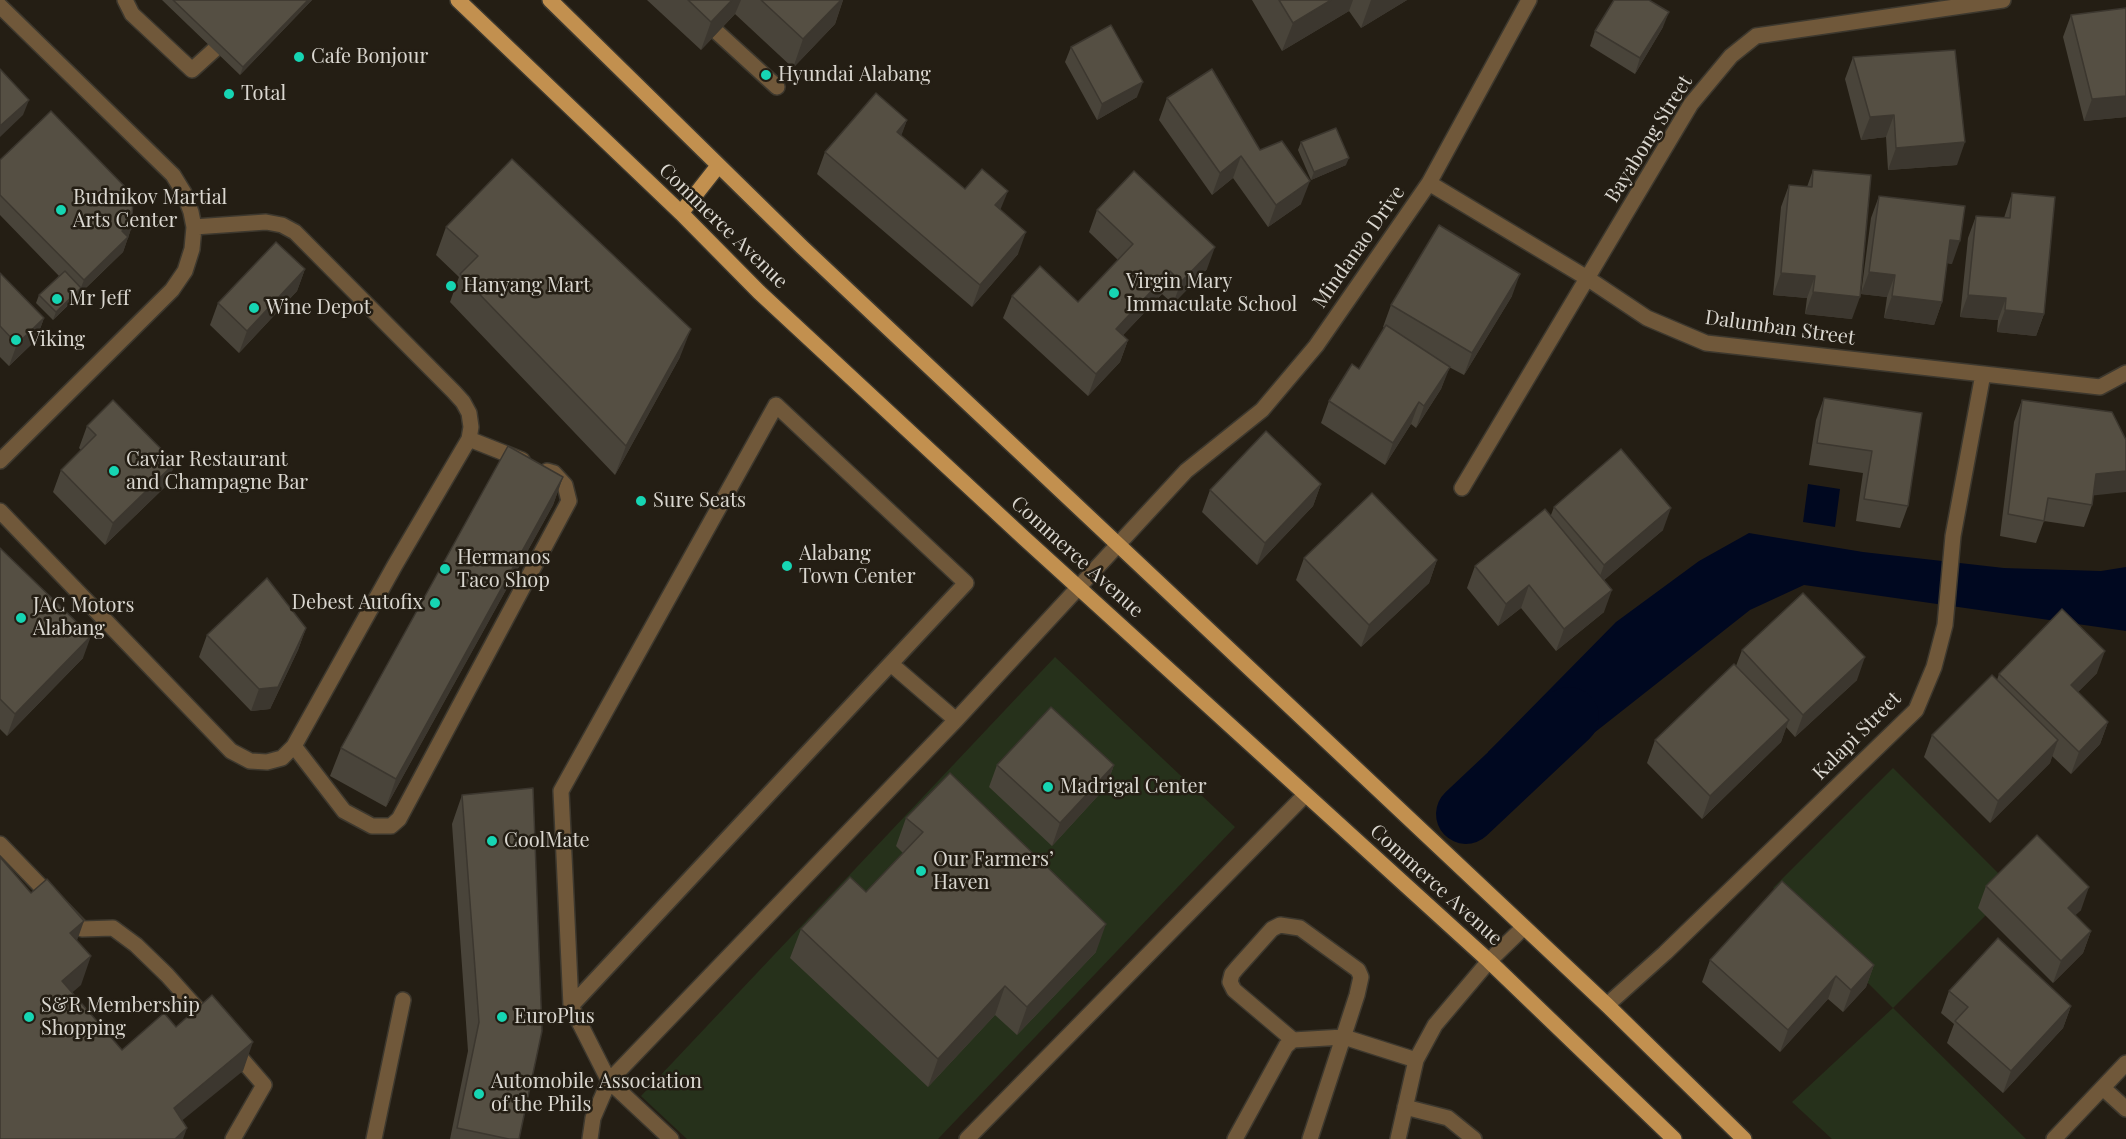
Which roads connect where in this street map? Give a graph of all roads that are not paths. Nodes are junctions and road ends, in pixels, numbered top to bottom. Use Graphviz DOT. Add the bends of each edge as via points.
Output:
graph roads {
  1 [pos="125,0"];
  2 [pos="458,0"];
  3 [pos="682,0"];
  4 [pos="1529,0"];
  5 [pos="1998,0"];
  6 [pos="552,1"];
  7 [pos="0,6"];
  8 [pos="214,50"];
  9 [pos="777,87"];
  10 [pos="718,166"];
  11 [pos="1429,183"];
  12 [pos="681,213"];
  13 [pos="194,228"];
  14 [pos="1587,278"];
  15 [pos="2126,373"];
  16 [pos="1983,374"];
  17 [pos="469,439"];
  18 [pos="0,461"];
  19 [pos="1462,488"];
  20 [pos="0,511"];
  21 [pos="1118,545"];
  22 [pos="1078,587"];
  23 [pos="891,664"];
  24 [pos="956,720"];
  25 [pos="294,746"];
  26 [pos="1305,795"];
  27 [pos="0,844"];
  28 [pos="1524,927"];
  29 [pos="1489,962"];
  30 [pos="403,1000"];
  31 [pos="1607,1005"];
  32 [pos="571,1006"];
  33 [pos="1344,1037"];
  34 [pos="1293,1040"];
  35 [pos="1416,1060"];
  36 [pos="2126,1063"];
  37 [pos="609,1081"];
  38 [pos="2103,1088"];
  39 [pos="1405,1107"];
  40 [pos="2126,1109"];
  41 [pos="233,1139"];
  42 [pos="374,1139"];
  43 [pos="590,1139"];
  44 [pos="671,1139"];
  45 [pos="967,1139"];
  46 [pos="1235,1139"];
  47 [pos="1310,1139"];
  48 [pos="1398,1139"];
  49 [pos="1474,1139"];
  50 [pos="1674,1139"];
  51 [pos="1744,1139"];
  52 [pos="2054,1139"];
  1 -- 8 [label="street" via="132,14 192,70"];
  2 -- 12 [label="main road, Commerce Avenue"];
  3 -- 9 [label="street"];
  4 -- 11 [label="street, Mindanao Drive"];
  5 -- 14 [label="street, Bayabong Street" via="1756,36 1731,56 1691,104"];
  6 -- 10 [label="main road, Commerce Avenue"];
  7 -- 13 [label="street" via="173,174 184,193"];
  10 -- 12 [label="main road"];
  10 -- 21 [label="main road, Commerce Avenue"];
  11 -- 14 [label="street, Dalumban Street"];
  11 -- 21 [label="street, Mindanao Drive" via="1316,346 1262,410 1186,471"];
  12 -- 22 [label="main road, Commerce Avenue" via="768,300"];
  13 -- 17 [label="street" via="266,222 296,231 463,402 469,413"];
  13 -- 18 [label="street" via="185,271 172,290"];
  14 -- 16 [label="street, Dalumban Street" via="1647,318 1706,343"];
  14 -- 19 [label="street, Bayabong Street"];
  15 -- 16 [label="street, Dalumban Street" via="2100,387"];
  16 -- 31 [label="street, Kalapi Street" via="1953,536 1945,625 1934,667 1916,710"];
  17 -- 25 [label="street"];
  17 -- 25 [label="street" via="554,473 565,485 569,501 399,819 391,826 372,826 344,811"];
  20 -- 25 [label="street" via="231,751 250,761 267,762 282,758"];
  21 -- 22 [label="street, Mindanao Drive"];
  21 -- 28 [label="main road, Commerce Avenue"];
  22 -- 24 [label="street, Mindanao Drive"];
  22 -- 26 [label="main road, Commerce Avenue"];
  23 -- 24 [label="street"];
  23 -- 32 [label="street"];
  23 -- 32 [label="street" via="966,583 776,405 561,791"];
  24 -- 37 [label="street, Mindanao Drive"];
  26 -- 29 [label="main road, Commerce Avenue"];
  26 -- 45 [label="street"];
  27 -- 41 [label="street" via="82,929 113,928 136,945 264,1085"];
  28 -- 29 [label="street"];
  28 -- 31 [label="main road, Commerce Avenue"];
  29 -- 35 [label="street" via="1435,1025"];
  29 -- 50 [label="main road, Commerce Avenue"];
  30 -- 42 [label="street"];
  31 -- 51 [label="main road, Commerce Avenue"];
  32 -- 37 [label="street"];
  33 -- 34 [label="street"];
  33 -- 34 [label="street" via="1358,995 1358,970 1300,928 1280,925 1237,968 1230,982 1234,990"];
  33 -- 35 [label="street"];
  33 -- 47 [label="street"];
  34 -- 46 [label="street" via="1286,1046"];
  35 -- 39 [label="street"];
  36 -- 38 [label="street"];
  37 -- 43 [label="street" via="593,1118"];
  37 -- 44 [label="street"];
  38 -- 40 [label="street"];
  38 -- 52 [label="street"];
  39 -- 48 [label="street"];
  39 -- 49 [label="street" via="1448,1118"];
}
